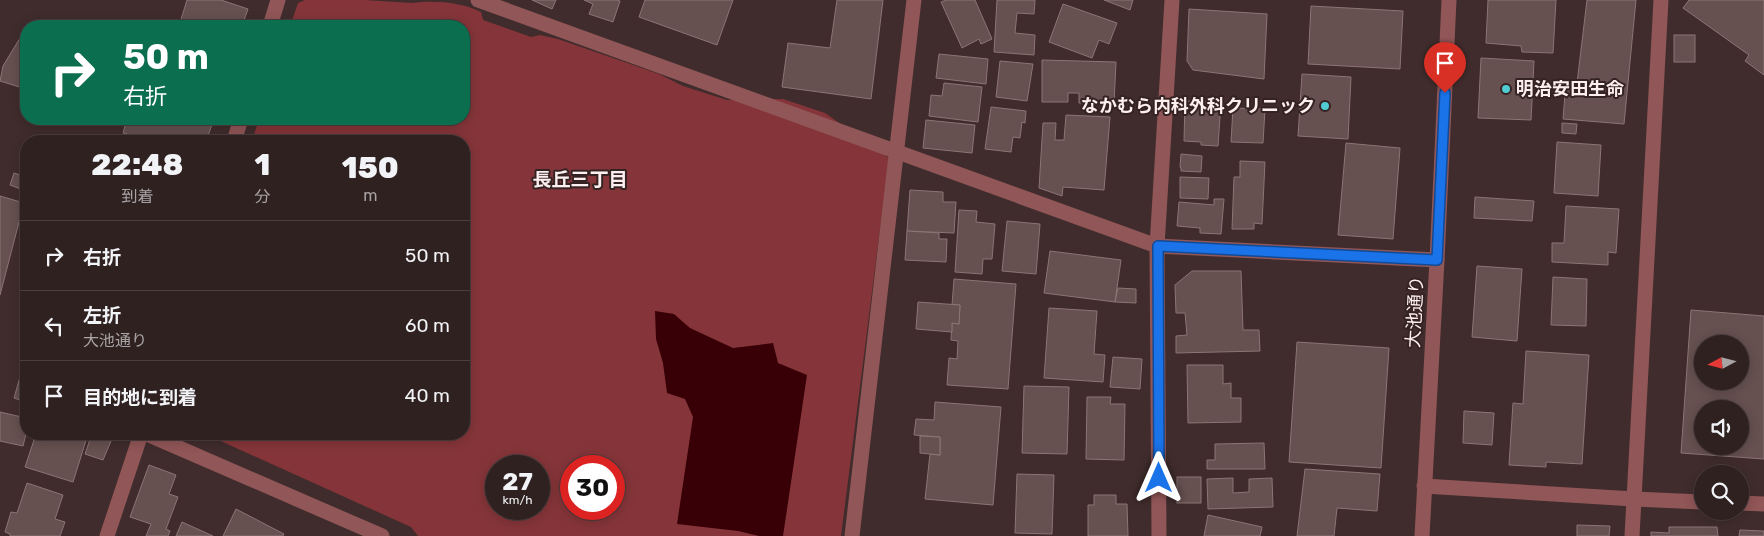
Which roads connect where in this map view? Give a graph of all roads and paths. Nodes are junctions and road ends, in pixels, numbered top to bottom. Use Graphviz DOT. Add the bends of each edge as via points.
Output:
graph roads {
  1 [pos="278,0"];
  2 [pos="478,0"];
  3 [pos="914,0"];
  4 [pos="1172,0"];
  5 [pos="1449,0"];
  6 [pos="1661,0"];
  7 [pos="272,20"];
  8 [pos="898,152"];
  9 [pos="1158,246"];
  10 [pos="1437,260"];
  11 [pos="139,440"];
  12 [pos="161,440"];
  13 [pos="1424,486"];
  14 [pos="1634,500"];
  15 [pos="1694,502"];
  16 [pos="1749,503"];
  17 [pos="1764,504"];
  18 [pos="107,536"];
  19 [pos="382,536"];
  20 [pos="852,536"];
  21 [pos="1159,536"];
  22 [pos="1422,536"];
  23 [pos="1632,536"];
  1 -- 7 [label="street"];
  2 -- 8 [label="street"];
  3 -- 8 [label="street"];
  4 -- 9 [label="street"];
  5 -- 10 [label="street, 大池通り"];
  6 -- 14 [label="street"];
  8 -- 9 [label="street"];
  8 -- 20 [label="street"];
  9 -- 10 [label="street"];
  9 -- 21 [label="street"];
  10 -- 13 [label="street, 大池通り"];
  11 -- 18 [label="street"];
  12 -- 19 [label="street"];
  13 -- 14 [label="street"];
  13 -- 22 [label="street, 大池通り"];
  14 -- 15 [label="street"];
  14 -- 23 [label="street"];
  16 -- 17 [label="street"];
}
